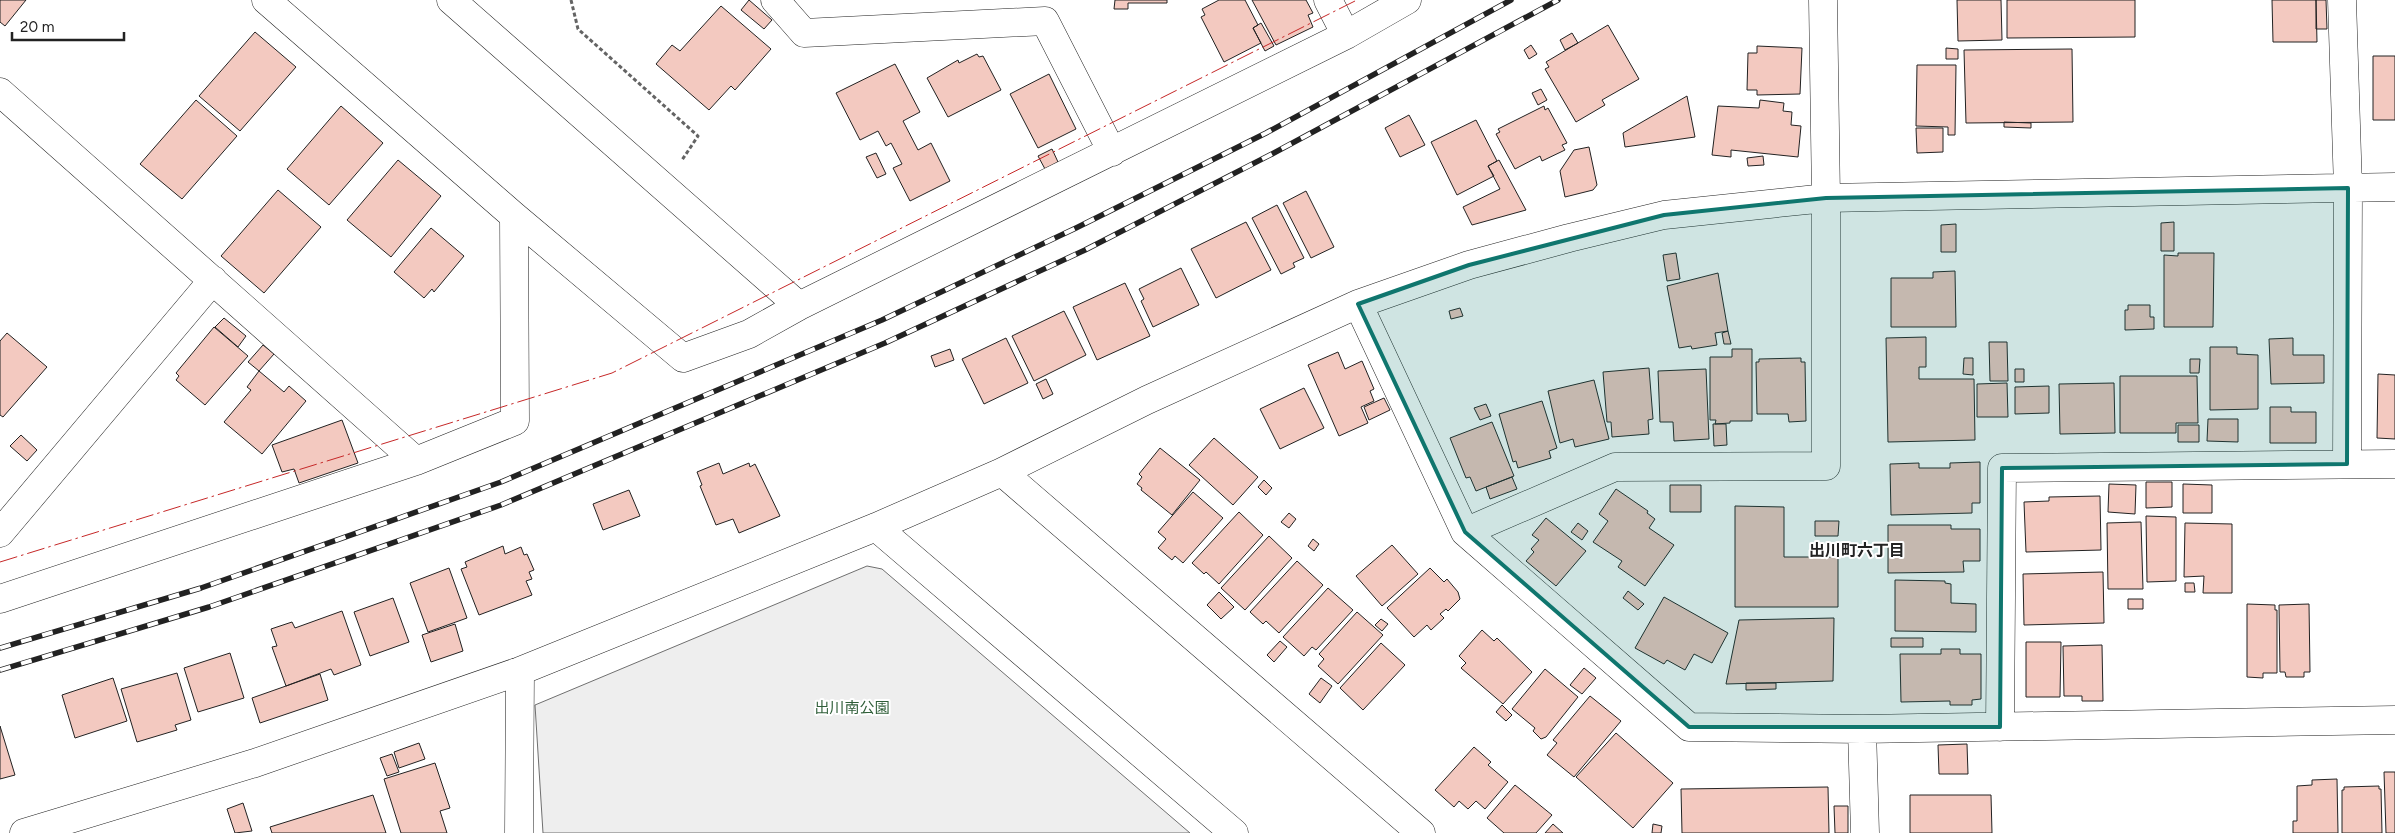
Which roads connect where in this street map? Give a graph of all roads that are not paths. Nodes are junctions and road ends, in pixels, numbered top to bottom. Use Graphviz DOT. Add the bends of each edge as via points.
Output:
graph roads {
  1 [pos="266,0"];
  2 [pos="451,0"];
  3 [pos="775,0"];
  4 [pos="1328,0"];
  5 [pos="1407,0"];
  6 [pos="1823,0"];
  7 [pos="2342,0"];
  8 [pos="1346,35"];
  9 [pos="4,104"];
  10 [pos="1112,152"];
  11 [pos="2395,187"];
  12 [pos="2348,188"];
  13 [pos="1826,198"];
  14 [pos="514,216"];
  15 [pos="213,280"];
  16 [pos="1358,304"];
  17 [pos="799,306"];
  18 [pos="416,461"];
  19 [pos="2347,464"];
  20 [pos="2395,464"];
  21 [pos="1002,472"];
  22 [pos="876,527"];
  23 [pos="1465,532"];
  24 [pos="0,533"];
  25 [pos="0,599"];
  26 [pos="520,671"];
  27 [pos="2395,720"];
  28 [pos="2000,727"];
  29 [pos="1862,729"];
  30 [pos="24,833"];
  31 [pos="519,833"];
  32 [pos="1234,833"];
  33 [pos="1421,833"];
  34 [pos="1865,833"];
  1 -- 14 [label="street"];
  2 -- 17 [label="street"];
  3 -- 10 [label="street" via="804,33 1045,21"];
  4 -- 8 [label="street"];
  5 -- 8 [label="street"];
  6 -- 13 [label="street"];
  7 -- 12 [label="street"];
  8 -- 10 [label="street"];
  9 -- 15 [label="street"];
  10 -- 17 [label="street"];
  11 -- 12 [label="street"];
  12 -- 13 [label="street"];
  12 -- 19 [label="street"];
  13 -- 16 [label="street" via="1664,215 1469,265"];
  13 -- 23 [label="street" via="1826,466 1616,467"];
  14 -- 17 [label="street" via="683,358 749,334"];
  14 -- 18 [label="street" via="515,421"];
  15 -- 18 [label="street"];
  15 -- 24 [label="street"];
  16 -- 21 [label="street" via="1147,400"];
  16 -- 23 [label="street"];
  18 -- 25 [label="street"];
  19 -- 20 [label="street"];
  19 -- 28 [label="street" via="2002,468"];
  21 -- 22 [label="street"];
  21 -- 33 [label="street"];
  22 -- 26 [label="street"];
  22 -- 32 [label="street"];
  23 -- 29 [label="street" via="1690,727"];
  26 -- 30 [label="street" via="255,764"];
  26 -- 31 [label="street"];
  27 -- 28 [label="street"];
  28 -- 29 [label="street"];
  29 -- 34 [label="street"];
}
